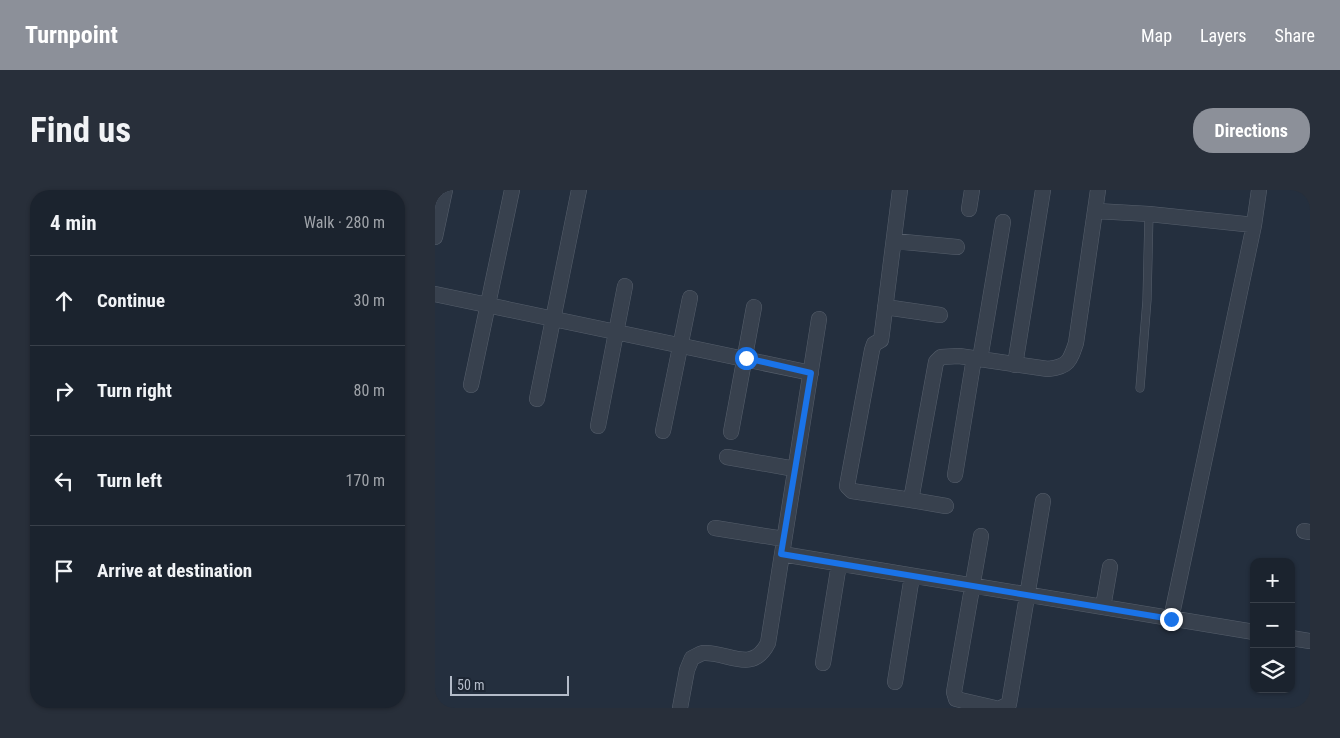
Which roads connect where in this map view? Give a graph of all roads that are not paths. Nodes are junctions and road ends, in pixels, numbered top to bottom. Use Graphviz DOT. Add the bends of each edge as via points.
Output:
graph roads {
  1 [pos="445,190"];
  2 [pos="512,190"];
  3 [pos="579,190"];
  4 [pos="900,190"];
  5 [pos="972,190"];
  6 [pos="1043,190"];
  7 [pos="1098,190"];
  8 [pos="1259,190"];
  9 [pos="969,209"];
  10 [pos="1096,211"];
  11 [pos="1149,214"];
  12 [pos="1003,222"];
  13 [pos="1254,225"];
  14 [pos="435,237"];
  15 [pos="894,241"];
  16 [pos="957,247"];
  17 [pos="625,286"];
  18 [pos="435,294"];
  19 [pos="690,298"];
  20 [pos="488,305"];
  21 [pos="754,307"];
  22 [pos="885,307"];
  23 [pos="940,315"];
  24 [pos="553,319"];
  25 [pos="819,319"];
  26 [pos="616,332"];
  27 [pos="680,345"];
  28 [pos="746,358"];
  29 [pos="977,359"];
  30 [pos="1015,365"];
  31 [pos="811,373"];
  32 [pos="471,386"];
  33 [pos="1140,388"];
  34 [pos="537,399"];
  35 [pos="598,426"];
  36 [pos="663,431"];
  37 [pos="731,432"];
  38 [pos="727,457"];
  39 [pos="795,469"];
  40 [pos="955,475"];
  41 [pos="911,500"];
  42 [pos="1043,500"];
  43 [pos="946,506"];
  44 [pos="715,528"];
  45 [pos="981,536"];
  46 [pos="784,538"];
  47 [pos="781,554"];
  48 [pos="839,564"];
  49 [pos="1111,567"];
  50 [pos="912,576"];
  51 [pos="972,586"];
  52 [pos="1028,595"];
  53 [pos="1103,607"];
  54 [pos="1171,619"];
  55 [pos="1250,631"];
  56 [pos="1295,639"];
  57 [pos="1310,641"];
  58 [pos="823,663"];
  59 [pos="895,682"];
  60 [pos="680,708"];
  61 [pos="995,708"];
  62 [pos="1001,708"];
  1 -- 14 [label="street"];
  2 -- 20 [label="street"];
  3 -- 24 [label="street"];
  4 -- 15 [label="street"];
  5 -- 9 [label="street"];
  6 -- 30 [label="street"];
  7 -- 10 [label="street"];
  8 -- 13 [label="street"];
  10 -- 11 [label="street"];
  10 -- 30 [label="street" via="1076,343 1068,363 1048,369"];
  11 -- 13 [label="street"];
  11 -- 33 [label="lane"];
  12 -- 29 [label="street"];
  13 -- 54 [label="street"];
  15 -- 16 [label="street"];
  15 -- 22 [label="street"];
  17 -- 26 [label="street"];
  18 -- 20 [label="street"];
  19 -- 27 [label="street"];
  20 -- 24 [label="street"];
  20 -- 32 [label="street"];
  21 -- 28 [label="street"];
  22 -- 23 [label="street"];
  22 -- 41 [label="street" via="881,340 874,344 872,350 847,486 852,491"];
  24 -- 26 [label="street"];
  24 -- 34 [label="street"];
  25 -- 31 [label="street"];
  26 -- 27 [label="street"];
  26 -- 35 [label="street"];
  27 -- 28 [label="street"];
  27 -- 36 [label="street"];
  28 -- 31 [label="street"];
  28 -- 37 [label="street"];
  29 -- 30 [label="street"];
  29 -- 40 [label="street"];
  29 -- 41 [label="street" via="950,355 941,356 935,362"];
  31 -- 39 [label="street"];
  38 -- 39 [label="street"];
  39 -- 46 [label="street"];
  41 -- 43 [label="street"];
  42 -- 52 [label="street"];
  44 -- 46 [label="street"];
  45 -- 51 [label="street"];
  46 -- 47 [label="street"];
  47 -- 48 [label="street"];
  47 -- 60 [label="street" via="772,625 763,653 754,658 736,659 703,653 692,658"];
  48 -- 50 [label="street"];
  48 -- 58 [label="street"];
  49 -- 53 [label="street"];
  50 -- 51 [label="street"];
  50 -- 59 [label="street"];
  51 -- 52 [label="street"];
  51 -- 61 [label="street" via="954,692 956,700 961,702"];
  52 -- 53 [label="street"];
  52 -- 62 [label="street" via="1009,704"];
  53 -- 54 [label="street"];
  54 -- 55 [label="street"];
  56 -- 57 [label="street"];
}
